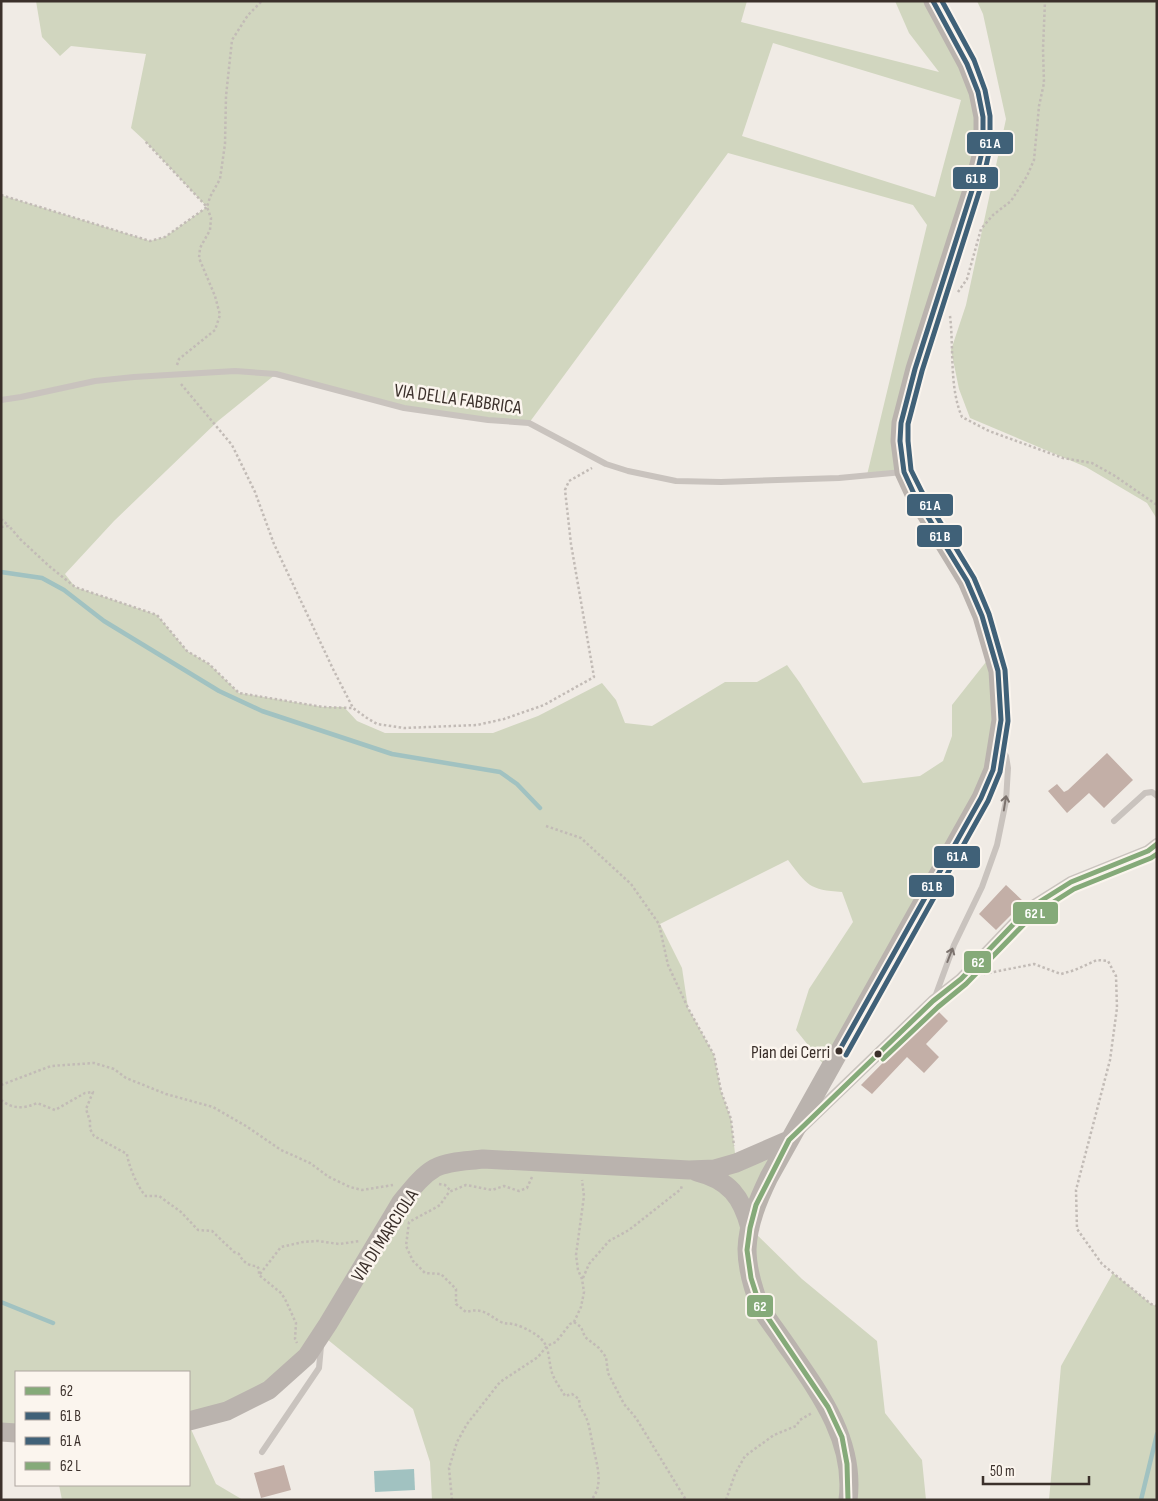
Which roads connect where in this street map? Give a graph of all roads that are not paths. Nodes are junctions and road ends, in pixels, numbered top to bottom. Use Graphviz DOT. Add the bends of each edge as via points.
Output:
graph roads {
  1 [pos="933,1"];
  2 [pos="1,400"];
  3 [pos="904,472"];
  4 [pos="998,744"];
  5 [pos="1157,796"];
  6 [pos="1114,821"];
  7 [pos="1157,844"];
  8 [pos="933,1001"];
  9 [pos="789,1140"];
  10 [pos="689,1170"];
  11 [pos="750,1228"];
  12 [pos="322,1334"];
  13 [pos="190,1420"];
  14 [pos="1,1432"];
  15 [pos="15,1433"];
  16 [pos="262,1452"];
  17 [pos="848,1500"];
  1 -- 3 [label="main road" via="967,64 978,92 983,117 982,148 942,304 915,369 901,423"];
  2 -- 3 [label="lane, VIA DELLA FABBRICA" via="95,382 173,374 235,371 276,374 404,408 529,423 606,464 676,481 839,478"];
  3 -- 4 [label="main road" via="967,581 982,616 998,671 1001,720"];
  8 -- 4 [label="lane, one-way" via="997,845 1006,800 1008,768 1006,756"];
  4 -- 9 [label="main road" via="993,770 981,798"];
  5 -- 6 [label="lane" via="1152,792 1145,793"];
  7 -- 8 [label="street" via="1148,851 1071,882 1028,909 960,979"];
  8 -- 9 [label="street"];
  9 -- 10 [label="main road, VIA DI MARCIOLA" via="715,1169"];
  9 -- 11 [label="main road" via="756,1205"];
  10 -- 11 [label="main road, VIA DI MARCIOLA" via="724,1183 739,1199"];
  10 -- 12 [label="main road, VIA DI MARCIOLA" via="483,1159 436,1168 401,1202"];
  11 -- 17 [label="main road" via="747,1250 760,1306 828,1407 842,1437"];
  12 -- 13 [label="main road, VIA DI MARCIOLA" via="307,1356 269,1390 227,1410"];
  12 -- 16 [label="lane" via="319,1368"];
  14 -- 15 [label="main road"];
}
